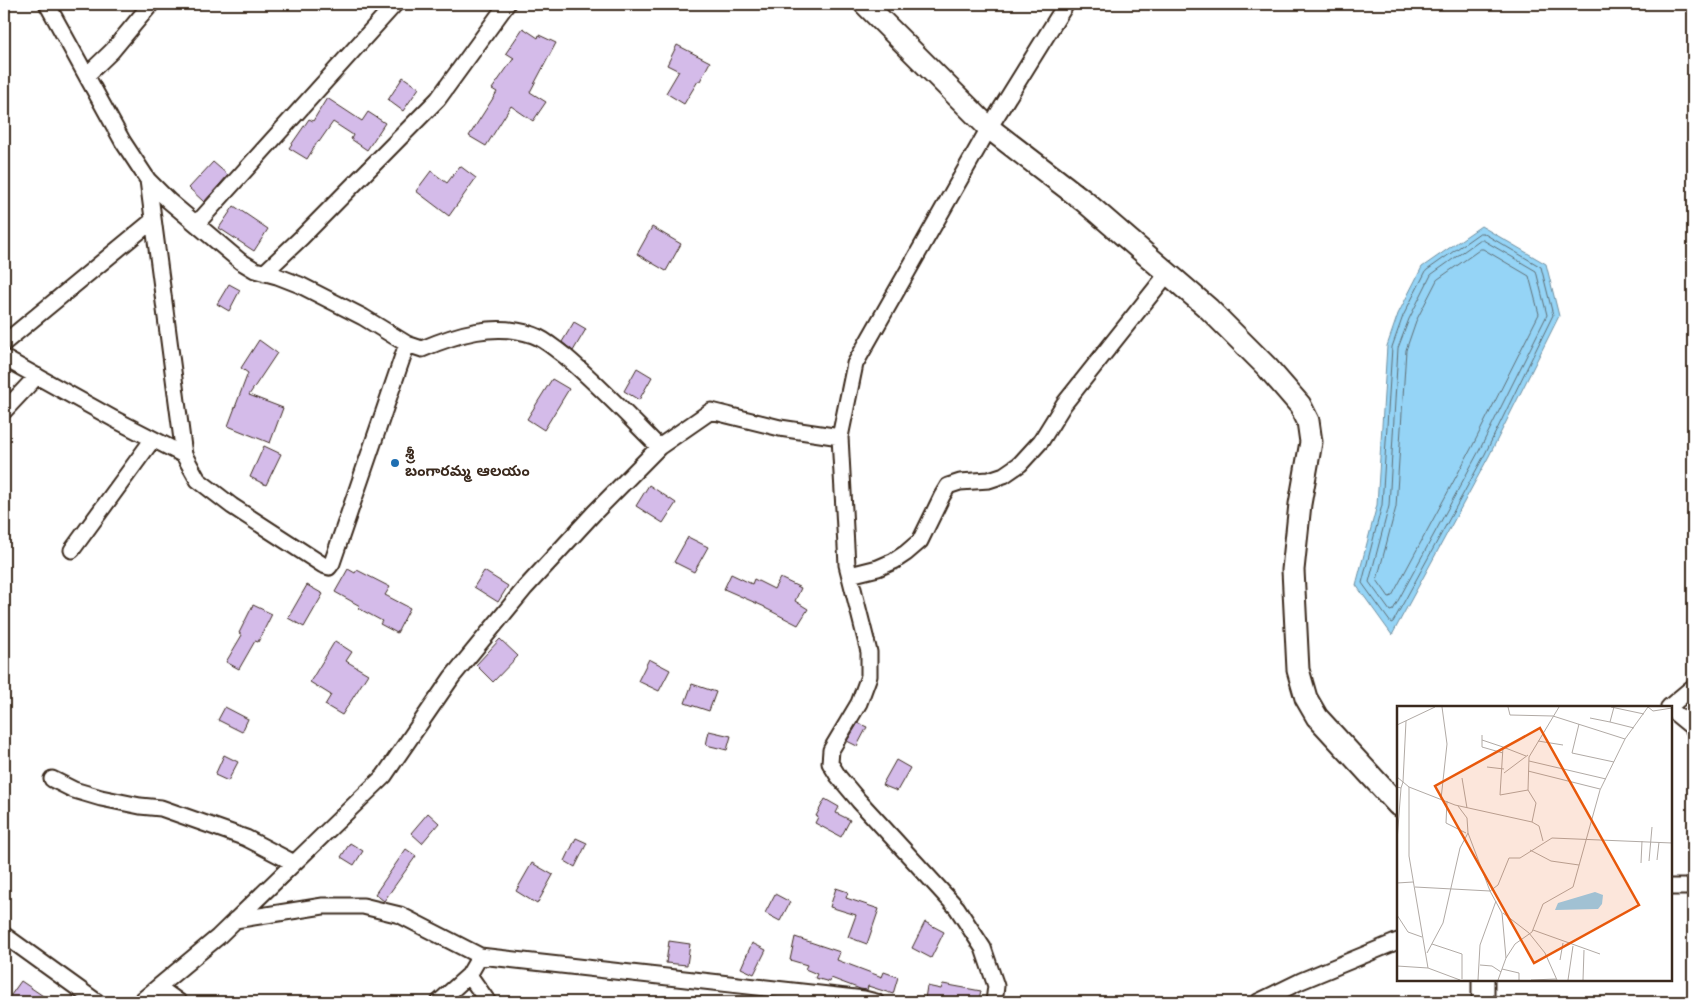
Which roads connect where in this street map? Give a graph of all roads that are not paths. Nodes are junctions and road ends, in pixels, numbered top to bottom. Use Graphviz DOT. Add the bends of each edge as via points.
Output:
graph roads {
  1 [pos="47,4"];
  2 [pos="151,4"];
  3 [pos="395,4"];
  4 [pos="507,4"];
  5 [pos="865,4"];
  6 [pos="1066,4"];
  7 [pos="87,76"];
  8 [pos="990,128"];
  9 [pos="148,180"];
  10 [pos="152,221"];
  11 [pos="194,222"];
  12 [pos="264,272"];
  13 [pos="1168,273"];
  14 [pos="4,343"];
  15 [pos="407,344"];
  16 [pos="4,358"];
  17 [pos="36,376"];
  18 [pos="4,411"];
  19 [pos="840,438"];
  20 [pos="153,439"];
  21 [pos="659,447"];
  22 [pos="184,455"];
  23 [pos="72,550"];
  24 [pos="850,575"];
  25 [pos="1693,687"];
  26 [pos="1672,707"];
  27 [pos="1672,711"];
  28 [pos="1693,728"];
  29 [pos="52,779"];
  30 [pos="1397,805"];
  31 [pos="294,863"];
  32 [pos="1672,887"];
  33 [pos="1693,887"];
  34 [pos="236,920"];
  35 [pos="4,936"];
  36 [pos="1397,941"];
  37 [pos="480,956"];
  38 [pos="469,975"];
  39 [pos="1483,981"];
  40 [pos="158,987"];
  41 [pos="97,1002"];
  42 [pos="140,1002"];
  43 [pos="179,1002"];
  44 [pos="439,1002"];
  45 [pos="488,1002"];
  46 [pos="876,1002"];
  47 [pos="994,1002"];
  48 [pos="1258,1002"];
  49 [pos="1483,1002"];
  1 -- 7 [label="street"];
  2 -- 7 [label="street"];
  3 -- 11 [label="street" via="202,218"];
  4 -- 12 [label="street" via="438,99"];
  5 -- 8 [label="street"];
  6 -- 8 [label="street"];
  7 -- 9 [label="street"];
  8 -- 13 [label="street" via="1084,200"];
  8 -- 19 [label="street" via="855,364"];
  9 -- 10 [label="street"];
  9 -- 11 [label="street"];
  10 -- 14 [label="street"];
  10 -- 22 [label="street"];
  11 -- 12 [label="street" via="240,261"];
  12 -- 15 [label="street" via="300,285"];
  13 -- 24 [label="street" via="1020,464 989,480 948,486 920,542 894,561"];
  13 -- 30 [label="street" via="1267,368 1300,405 1308,421 1311,442 1293,570 1298,670 1306,698 1317,717"];
  15 -- 21 [label="street" via="422,349 456,335 486,329 534,335 587,374"];
  15 -- 22 [label="street" via="329,567 232,506 198,480"];
  16 -- 17 [label="street"];
  17 -- 18 [label="street"];
  17 -- 20 [label="street"];
  19 -- 21 [label="street" via="780,428 711,411"];
  19 -- 24 [label="street"];
  20 -- 22 [label="street"];
  20 -- 23 [label="street"];
  21 -- 31 [label="street" via="525,588 452,677 384,776"];
  24 -- 47 [label="street" via="869,652 869,676 859,703 831,750 830,763 859,802 957,908 983,948 996,986"];
  25 -- 26 [label="street"];
  27 -- 28 [label="street"];
  29 -- 31 [label="street" via="101,798 161,808 246,838"];
  31 -- 34 [label="street"];
  32 -- 33 [label="street"];
  34 -- 37 [label="street" via="323,906 363,906 400,915"];
  34 -- 40 [label="street"];
  35 -- 41 [label="street"];
  36 -- 48 [label="street" via="1302,980"];
  37 -- 38 [label="street"];
  37 -- 46 [label="street"];
  38 -- 44 [label="street"];
  38 -- 45 [label="street"];
  39 -- 49 [label="street"];
  40 -- 42 [label="street"];
  40 -- 43 [label="street"];
}
